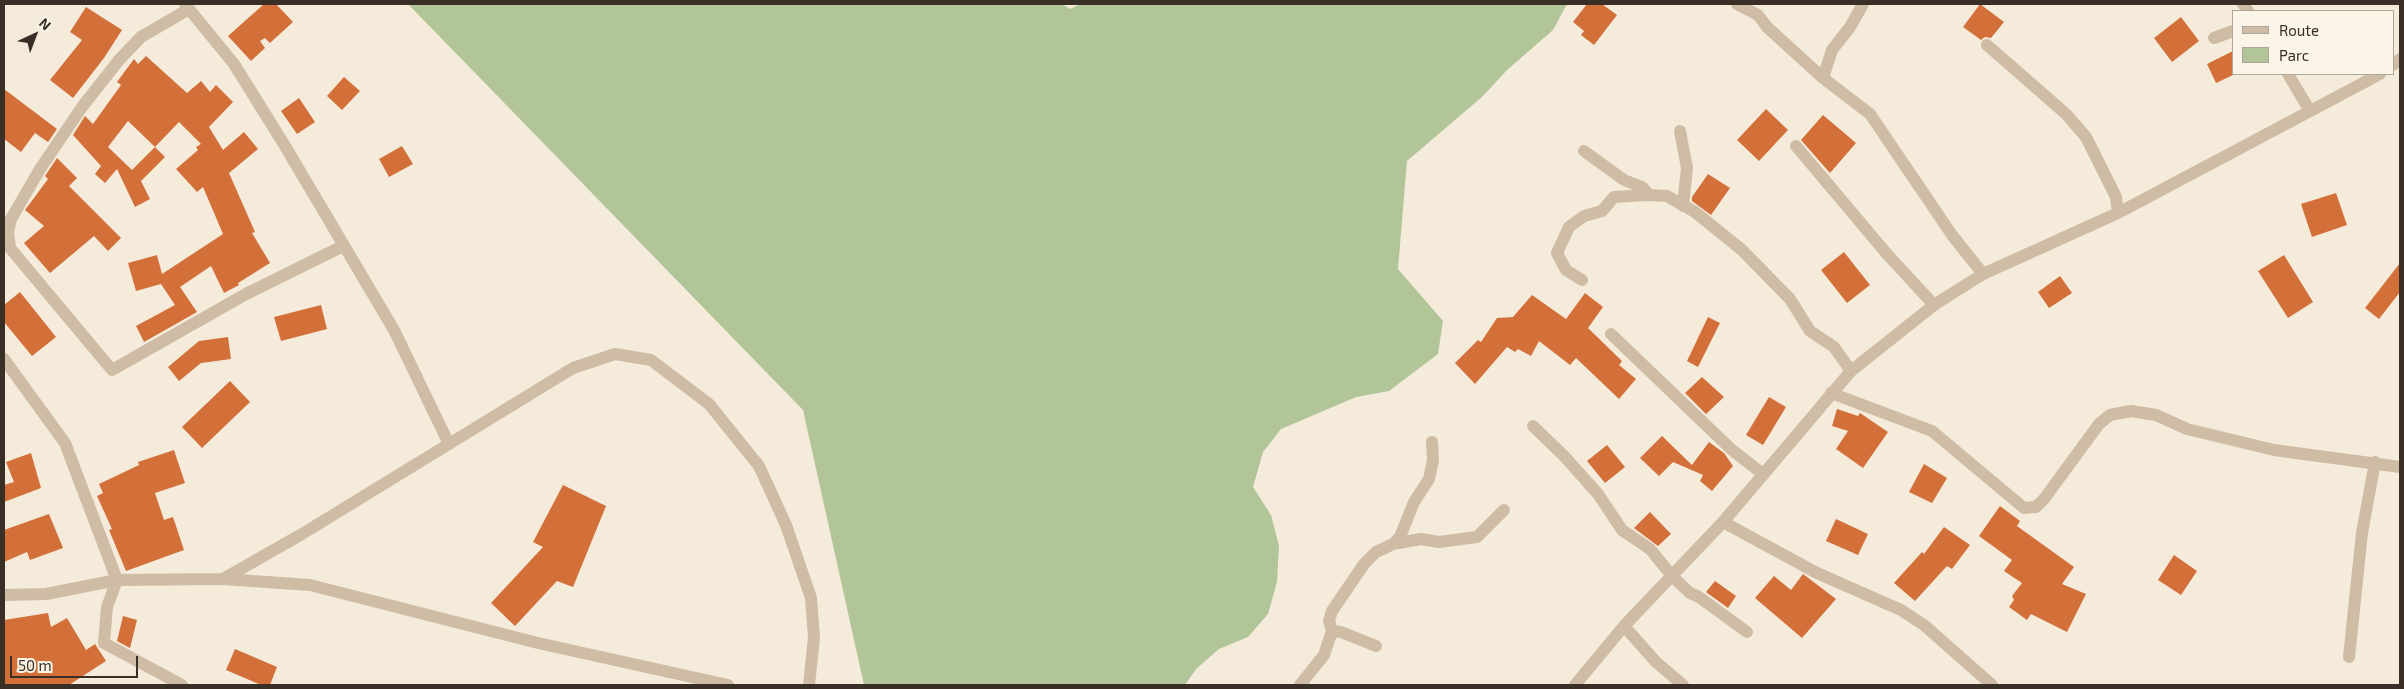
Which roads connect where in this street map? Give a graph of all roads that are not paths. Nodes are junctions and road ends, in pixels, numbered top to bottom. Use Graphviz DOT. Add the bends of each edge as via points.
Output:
graph roads {
  1 [pos="1737,4"];
  2 [pos="1863,4"];
  3 [pos="187,6"];
  4 [pos="2232,31"];
  5 [pos="2214,38"];
  6 [pos="1986,45"];
  7 [pos="2289,75"];
  8 [pos="2378,75"];
  9 [pos="1823,78"];
  10 [pos="2310,111"];
  11 [pos="1680,131"];
  12 [pos="1796,146"];
  13 [pos="1584,151"];
  14 [pos="1649,194"];
  15 [pos="1683,206"];
  16 [pos="2118,213"];
  17 [pos="343,246"];
  18 [pos="1982,274"];
  19 [pos="1582,280"];
  20 [pos="1934,305"];
  21 [pos="1611,334"];
  22 [pos="4,359"];
  23 [pos="1851,371"];
  24 [pos="1832,394"];
  25 [pos="1533,426"];
  26 [pos="1432,442"];
  27 [pos="449,444"];
  28 [pos="2375,462"];
  29 [pos="2400,467"];
  30 [pos="1763,474"];
  31 [pos="1504,510"];
  32 [pos="1723,522"];
  33 [pos="1393,544"];
  34 [pos="1672,576"];
  35 [pos="223,579"];
  36 [pos="117,580"];
  37 [pos="4,595"];
  38 [pos="1624,626"];
  39 [pos="1332,631"];
  40 [pos="1747,632"];
  41 [pos="1376,646"];
  42 [pos="2349,657"];
  43 [pos="182,685"];
  44 [pos="728,685"];
  45 [pos="809,685"];
  46 [pos="1300,685"];
  47 [pos="1575,685"];
  48 [pos="1683,685"];
  49 [pos="1992,685"];
  1 -- 9 [label="street" via="1758,15"];
  2 -- 9 [label="street" via="1832,50"];
  3 -- 17 [label="street" via="234,64"];
  3 -- 17 [label="street" via="141,37 118,60 82,107 11,219 8,232 10,248 112,370 246,294"];
  4 -- 5 [label="street"];
  6 -- 16 [label="street" via="2066,114 2086,137 2116,197"];
  7 -- 10 [label="street"];
  8 -- 10 [label="street"];
  9 -- 18 [label="street" via="1870,114"];
  10 -- 16 [label="street"];
  11 -- 15 [label="street" via="1687,168"];
  12 -- 20 [label="street"];
  13 -- 14 [label="street"];
  14 -- 15 [label="street" via="1667,196"];
  14 -- 19 [label="street" via="1614,197 1602,211 1584,216 1569,227 1557,253 1566,270"];
  15 -- 23 [label="street" via="1742,250 1790,299 1810,331 1834,347"];
  16 -- 18 [label="street"];
  17 -- 27 [label="street" via="394,330"];
  18 -- 20 [label="street"];
  20 -- 23 [label="street"];
  21 -- 30 [label="street" via="1732,450"];
  22 -- 36 [label="street" via="65,444"];
  23 -- 24 [label="street"];
  24 -- 28 [label="street" via="1932,431 2024,508 2036,507 2044,499 2099,424 2110,415 2131,411 2156,416 2187,429 2274,450"];
  24 -- 30 [label="street"];
  25 -- 34 [label="street" via="1598,494 1622,530 1650,550"];
  26 -- 33 [label="street" via="1429,479 1414,502 1400,537"];
  27 -- 35 [label="street"];
  27 -- 45 [label="street" via="573,368 615,354 651,360 709,404 759,466 786,525 811,598 814,638"];
  28 -- 29 [label="street"];
  28 -- 42 [label="street" via="2362,533"];
  30 -- 32 [label="street"];
  31 -- 33 [label="street" via="1477,537 1439,542 1421,539"];
  32 -- 34 [label="street"];
  32 -- 49 [label="street" via="1817,573 1901,610 1924,625"];
  33 -- 39 [label="street" via="1376,552 1364,564 1332,611 1329,620"];
  34 -- 38 [label="street"];
  34 -- 40 [label="street" via="1690,593"];
  35 -- 36 [label="street"];
  35 -- 44 [label="street" via="310,585 538,643"];
  36 -- 37 [label="street" via="46,594"];
  36 -- 43 [label="street" via="107,607 104,643"];
  38 -- 47 [label="street"];
  38 -- 48 [label="street" via="1656,662"];
  39 -- 41 [label="street"];
  39 -- 46 [label="street" via="1324,655"];
}
